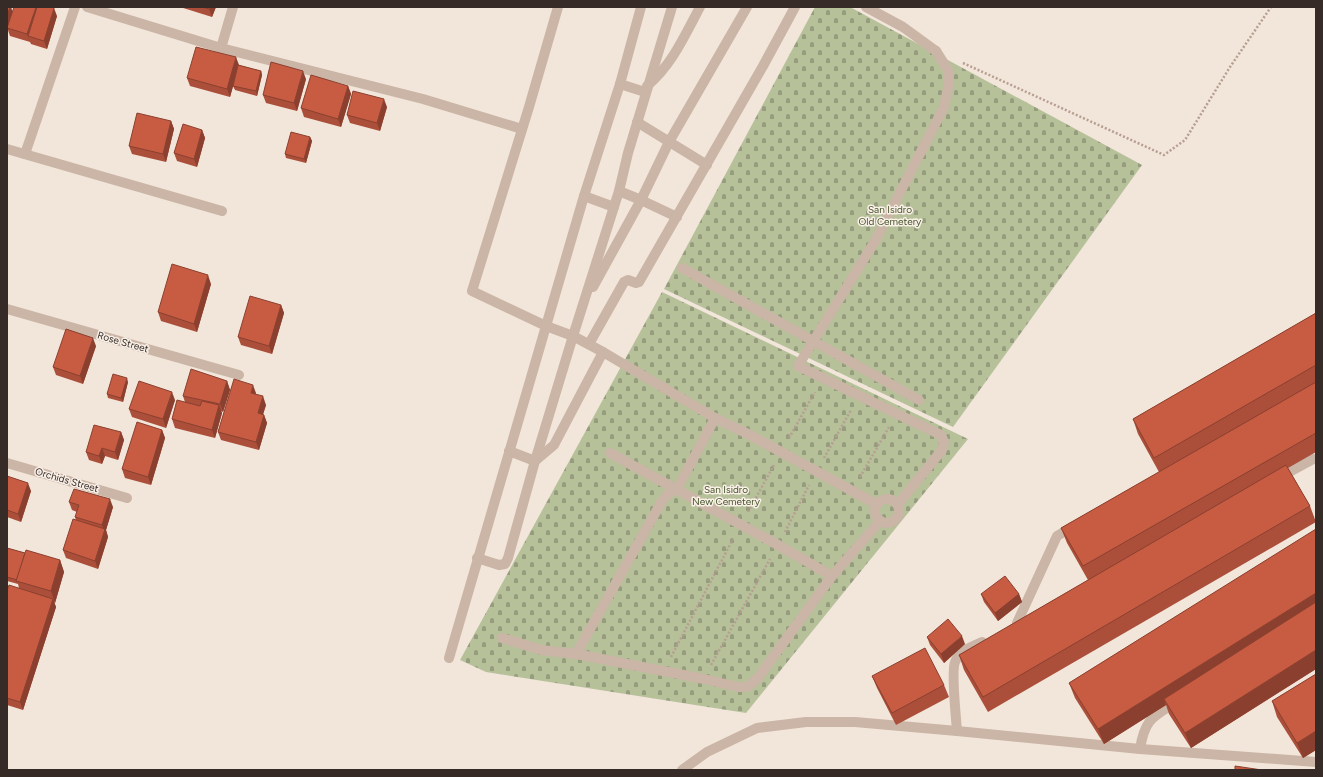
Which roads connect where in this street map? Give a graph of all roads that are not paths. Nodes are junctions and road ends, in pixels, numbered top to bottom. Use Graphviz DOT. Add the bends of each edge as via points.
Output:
graph roads {
  1 [pos="75,7"];
  2 [pos="87,7"];
  3 [pos="233,7"];
  4 [pos="558,7"];
  5 [pos="641,7"];
  6 [pos="672,7"];
  7 [pos="700,7"];
  8 [pos="747,7"];
  9 [pos="795,7"];
  10 [pos="866,7"];
  11 [pos="222,48"];
  12 [pos="620,84"];
  13 [pos="646,89"];
  14 [pos="637,122"];
  15 [pos="522,129"];
  16 [pos="669,142"];
  17 [pos="7,149"];
  18 [pos="25,154"];
  19 [pos="707,165"];
  20 [pos="619,191"];
  21 [pos="584,196"];
  22 [pos="641,200"];
  23 [pos="614,207"];
  24 [pos="222,211"];
  25 [pos="677,217"];
  26 [pos="682,268"];
  27 [pos="582,307"];
  28 [pos="7,309"];
  29 [pos="546,326"];
  30 [pos="573,336"];
  31 [pos="813,342"];
  32 [pos="588,344"];
  33 [pos="603,352"];
  34 [pos="239,375"];
  35 [pos="919,400"];
  36 [pos="715,418"];
  37 [pos="509,451"];
  38 [pos="610,453"];
  39 [pos="1313,459"];
  40 [pos="535,461"];
  41 [pos="7,463"];
  42 [pos="1272,482"];
  43 [pos="677,489"];
  44 [pos="127,498"];
  45 [pos="876,504"];
  46 [pos="898,504"];
  47 [pos="1084,520"];
  48 [pos="880,522"];
  49 [pos="477,558"];
  50 [pos="832,576"];
  51 [pos="1031,615"];
  52 [pos="502,638"];
  53 [pos="990,638"];
  54 [pos="576,654"];
  55 [pos="449,658"];
  56 [pos="1185,697"];
  57 [pos="957,731"];
  58 [pos="1140,749"];
  59 [pos="1316,762"];
  60 [pos="682,770"];
  1 -- 18 [label="street"];
  2 -- 11 [label="street"];
  3 -- 11 [label="street"];
  4 -- 15 [label="street"];
  5 -- 12 [label="street"];
  6 -- 13 [label="street"];
  7 -- 13 [label="street" via="667,65"];
  8 -- 16 [label="street"];
  9 -- 19 [label="street"];
  10 -- 31 [label="street" via="903,27 936,51 948,70 949,83 944,107 875,240"];
  11 -- 15 [label="street" via="423,99"];
  12 -- 13 [label="street"];
  12 -- 21 [label="street"];
  13 -- 14 [label="street"];
  14 -- 16 [label="street"];
  14 -- 20 [label="street"];
  15 -- 29 [label="street" via="472,291"];
  16 -- 19 [label="street"];
  16 -- 22 [label="street"];
  17 -- 18 [label="street"];
  18 -- 24 [label="street"];
  19 -- 25 [label="street"];
  20 -- 22 [label="street"];
  20 -- 23 [label="street"];
  21 -- 23 [label="street"];
  21 -- 29 [label="street"];
  22 -- 25 [label="street"];
  22 -- 27 [label="street"];
  23 -- 27 [label="street"];
  25 -- 32 [label="street" via="639,282 624,282"];
  26 -- 31 [label="street"];
  27 -- 30 [label="street"];
  28 -- 34 [label="street, Rose Street"];
  29 -- 30 [label="street"];
  29 -- 37 [label="street"];
  30 -- 32 [label="street"];
  30 -- 40 [label="street"];
  31 -- 35 [label="street"];
  31 -- 46 [label="street" via="798,366 941,435 944,442 942,450"];
  32 -- 33 [label="street"];
  33 -- 36 [label="street"];
  33 -- 40 [label="street" via="554,445"];
  36 -- 43 [label="street"];
  36 -- 45 [label="street"];
  37 -- 40 [label="street"];
  37 -- 49 [label="street"];
  38 -- 43 [label="street"];
  39 -- 42 [label="street"];
  40 -- 49 [label="street" via="505,564 499,565"];
  41 -- 44 [label="street, Orchids Street"];
  43 -- 50 [label="street"];
  43 -- 54 [label="street" via="662,501"];
  45 -- 46 [label="street" via="887,498"];
  45 -- 48 [label="street" via="874,511"];
  46 -- 48 [label="street" via="900,511 893,522"];
  47 -- 51 [label="street" via="1057,536 1014,625"];
  48 -- 50 [label="street"];
  49 -- 55 [label="street"];
  50 -- 54 [label="street" via="757,679 747,687"];
  52 -- 54 [label="street" via="541,650"];
  53 -- 57 [label="street" via="962,652 954,662"];
  56 -- 58 [label="street" via="1152,717 1143,733"];
  57 -- 58 [label="street"];
  57 -- 60 [label="street" via="855,722 806,722 757,728 707,752"];
  58 -- 59 [label="street"];
}
